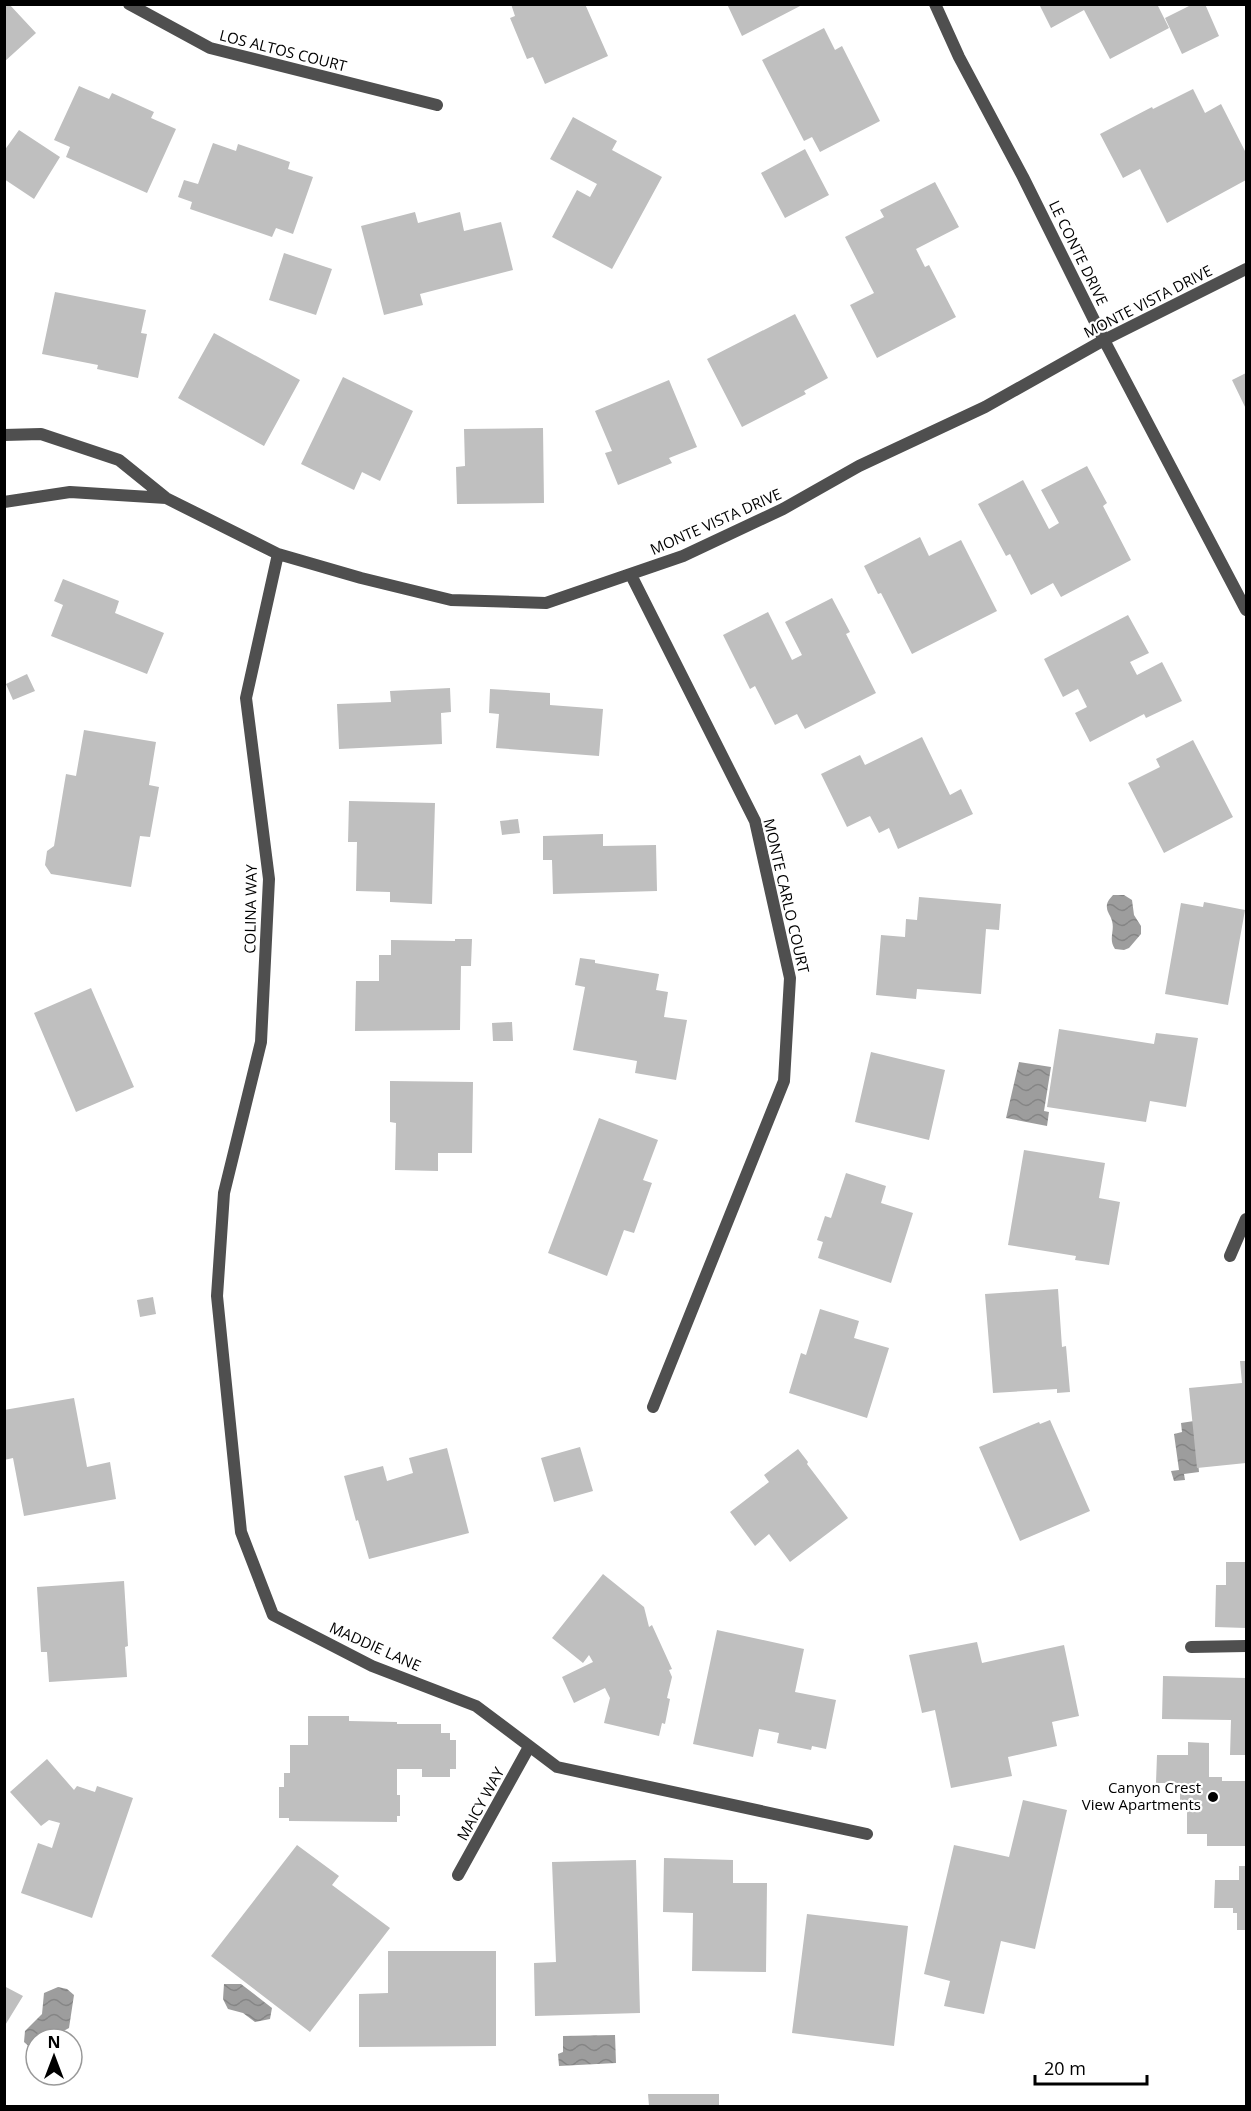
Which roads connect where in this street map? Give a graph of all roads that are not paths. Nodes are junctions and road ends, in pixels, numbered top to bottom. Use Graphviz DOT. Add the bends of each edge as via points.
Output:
graph roads {
  1 [pos="129,4"];
  2 [pos="935,4"];
  3 [pos="437,105"];
  4 [pos="1246,269"];
  5 [pos="1104,340"];
  6 [pos="4,435"];
  7 [pos="166,498"];
  8 [pos="4,502"];
  9 [pos="278,554"];
  10 [pos="632,574"];
  11 [pos="1246,610"];
  12 [pos="224,1193"];
  13 [pos="1246,1219"];
  14 [pos="1230,1256"];
  15 [pos="653,1407"];
  16 [pos="1246,1646"];
  17 [pos="1191,1647"];
  18 [pos="530,1747"];
  19 [pos="867,1834"];
  20 [pos="458,1875"];
  1 -- 3 [label="street, LOS ALTOS COURT" via="210,48"];
  2 -- 5 [label="street, LE CONTE DRIVE"];
  4 -- 5 [label="street, MONTE VISTA DRIVE"];
  5 -- 10 [label="street, MONTE VISTA DRIVE" via="985,407 859,466 783,509 683,556"];
  5 -- 11 [label="street, LE CONTE DRIVE"];
  6 -- 7 [label="street, MONTE VISTA DRIVE" via="41,434 119,460"];
  7 -- 8 [label="street, MONTE VISTA DRIVE" via="70,492"];
  7 -- 9 [label="street, MONTE VISTA DRIVE"];
  9 -- 10 [label="street, MONTE VISTA DRIVE" via="451,600 546,603"];
  9 -- 12 [label="street, COLINA WAY" via="246,698 269,879 261,1042"];
  10 -- 15 [label="street, MONTE CARLO COURT" via="755,821 790,978 784,1081"];
  12 -- 18 [label="street, MADDIE LANE" via="217,1296 241,1532 273,1615 372,1666 476,1706"];
  13 -- 14 [label="street"];
  16 -- 17 [label="street"];
  18 -- 19 [label="street, MADDIE LANE" via="556,1767"];
  18 -- 20 [label="street, MAICY WAY"];
}
